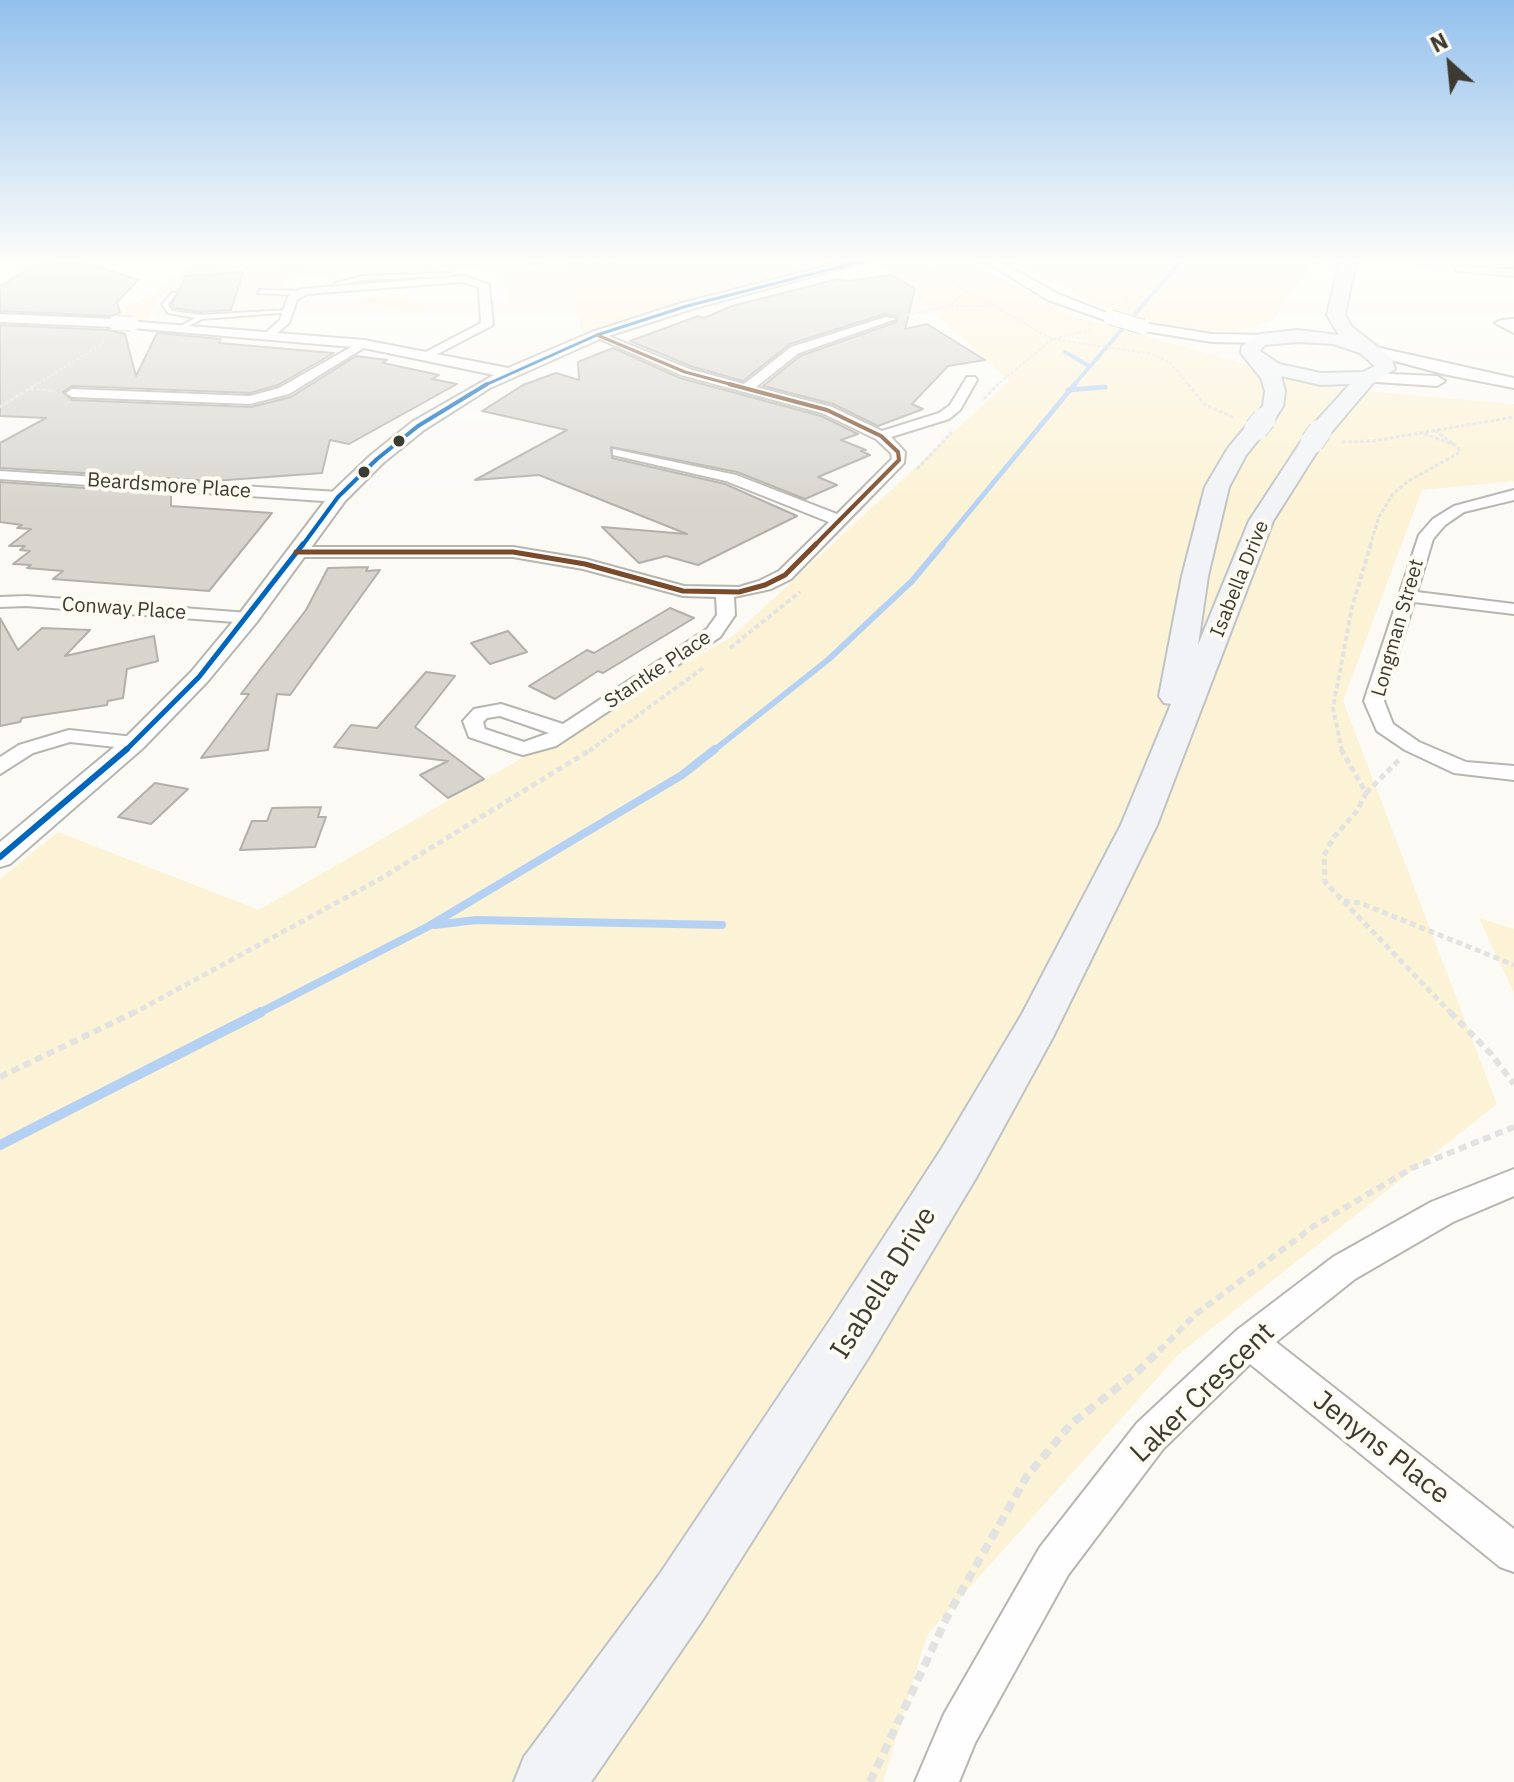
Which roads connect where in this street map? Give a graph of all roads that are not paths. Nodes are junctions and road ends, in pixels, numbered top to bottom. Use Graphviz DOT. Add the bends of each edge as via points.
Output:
graph roads {
  1 [pos="356,343"];
  2 [pos="450,343"];
  3 [pos="578,343"];
  4 [pos="616,343"];
  5 [pos="816,343"];
  6 [pos="1197,343"];
  7 [pos="1255,343"];
  8 [pos="1343,343"];
  9 [pos="1360,343"];
  10 [pos="364,344"];
  11 [pos="1366,348"];
  12 [pos="426,355"];
  13 [pos="1257,361"];
  14 [pos="508,373"];
  15 [pos="1366,378"];
  16 [pos="971,380"];
  17 [pos="1514,383"];
  18 [pos="745,389"];
  19 [pos="1514,390"];
  20 [pos="72,393"];
  21 [pos="881,436"];
  22 [pos="618,452"];
  23 [pos="0,475"];
  24 [pos="1514,495"];
  25 [pos="338,497"];
  26 [pos="841,521"];
  27 [pos="296,552"];
  28 [pos="725,593"];
  29 [pos="1406,596"];
  30 [pos="0,602"];
  31 [pos="1514,609"];
  32 [pos="248,618"];
  33 [pos="565,731"];
  34 [pos="134,743"];
  35 [pos="1165,754"];
  36 [pos="0,767"];
  37 [pos="1514,773"];
  38 [pos="0,857"];
  39 [pos="1514,1182"];
  40 [pos="1249,1342"];
  41 [pos="1514,1553"];
  42 [pos="549,1782"];
  43 [pos="937,1782"];
  1 -- 10 [label="street"];
  2 -- 12 [label="street"];
  3 -- 14 [label="street"];
  4 -- 18 [label="street" via="685,372"];
  5 -- 18 [label="street" via="795,350"];
  6 -- 13 [label="street"];
  7 -- 13 [label="main road" via="1249,350"];
  8 -- 11 [label="main road"];
  9 -- 11 [label="main road"];
  10 -- 12 [label="street"];
  10 -- 20 [label="street" via="284,391 250,400"];
  11 -- 15 [label="main road" via="1386,365"];
  11 -- 17 [label="street"];
  12 -- 14 [label="street"];
  13 -- 15 [label="main road" via="1308,378"];
  13 -- 35 [label="main road, Isabella Drive" via="1271,377 1273,406 1217,487"];
  14 -- 25 [label="street" via="418,426"];
  15 -- 19 [label="street"];
  15 -- 35 [label="main road, Isabella Drive" via="1316,436 1261,521"];
  16 -- 21 [label="street" via="944,416"];
  18 -- 21 [label="street" via="827,410"];
  21 -- 26 [label="street" via="899,460"];
  22 -- 26 [label="street" via="731,478"];
  23 -- 25 [label="street, Beardsmore Place"];
  24 -- 29 [label="street, Longman Street" via="1459,509 1439,522 1425,538"];
  25 -- 27 [label="street"];
  26 -- 28 [label="street" via="785,575"];
  27 -- 28 [label="street" via="513,552 585,564 683,591"];
  27 -- 32 [label="street"];
  28 -- 33 [label="street, Stantke Place" via="726,615 714,633"];
  29 -- 31 [label="street"];
  29 -- 37 [label="street, Longman Street" via="1374,701 1384,727 1462,768"];
  30 -- 32 [label="street, Conway Place"];
  32 -- 34 [label="street"];
  34 -- 36 [label="street" via="69,736 26,749"];
  34 -- 38 [label="street"];
  35 -- 42 [label="main road, Isabella Drive" via="1111,884 959,1163 681,1597"];
  39 -- 40 [label="street, Laker Crescent" via="1442,1212 1344,1268"];
  40 -- 41 [label="street, Jenyns Place"];
  40 -- 43 [label="street, Laker Crescent" via="1150,1436 1054,1561 959,1729"];
}
